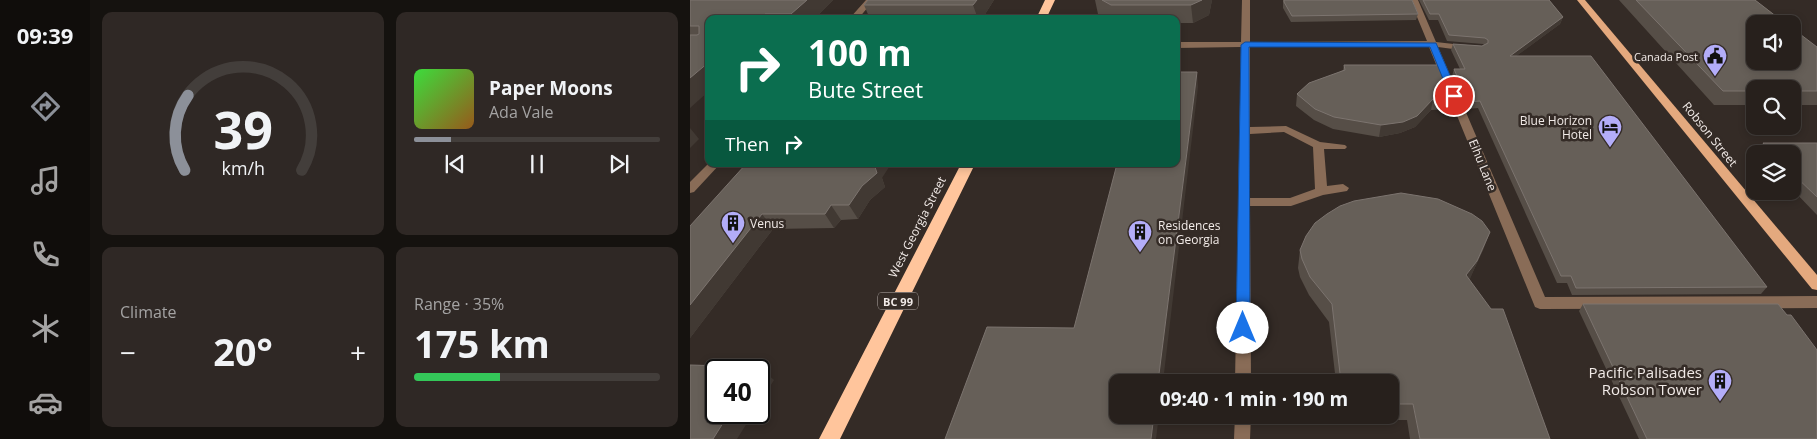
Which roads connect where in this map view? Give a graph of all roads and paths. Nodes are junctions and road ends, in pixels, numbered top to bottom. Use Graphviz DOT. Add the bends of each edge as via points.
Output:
graph roads {
  1 [pos="870,0"];
  2 [pos="1050,0"];
  3 [pos="1246,0"];
  4 [pos="1414,0"];
  5 [pos="1581,0"];
  6 [pos="857,15"];
  7 [pos="1043,15"];
  8 [pos="1433,44"];
  9 [pos="1180,45"];
  10 [pos="1245,45"];
  11 [pos="1480,48"];
  12 [pos="1244,131"];
  13 [pos="1318,145"];
  14 [pos="1341,147"];
  15 [pos="711,167"];
  16 [pos="966,167"];
  17 [pos="1343,188"];
  18 [pos="690,189"];
  19 [pos="1321,191"];
  20 [pos="1244,202"];
  21 [pos="1817,285"];
  22 [pos="1817,302"];
  23 [pos="1243,374"];
  24 [pos="1242,424"];
  25 [pos="829,439"];
  26 [pos="1242,439"];
  1 -- 6 [label="street"];
  2 -- 7 [label="highway"];
  3 -- 10 [label="street"];
  4 -- 8 [label="street, Eihu Lane"];
  5 -- 21 [label="main road, Robson Street"];
  8 -- 10 [label="street"];
  8 -- 11 [label="street"];
  8 -- 22 [label="street, Eihu Lane" via="1540,303"];
  9 -- 10 [label="street"];
  10 -- 12 [label="street"];
  12 -- 13 [label="street" via="1286,129"];
  12 -- 20 [label="street"];
  13 -- 14 [label="street"];
  13 -- 19 [label="street"];
  15 -- 18 [label="street"];
  16 -- 25 [label="highway, West Georgia Street / BC 99"];
  17 -- 19 [label="street"];
  19 -- 20 [label="street" via="1291,202"];
  20 -- 23 [label="street"];
  24 -- 26 [label="street"];
}
